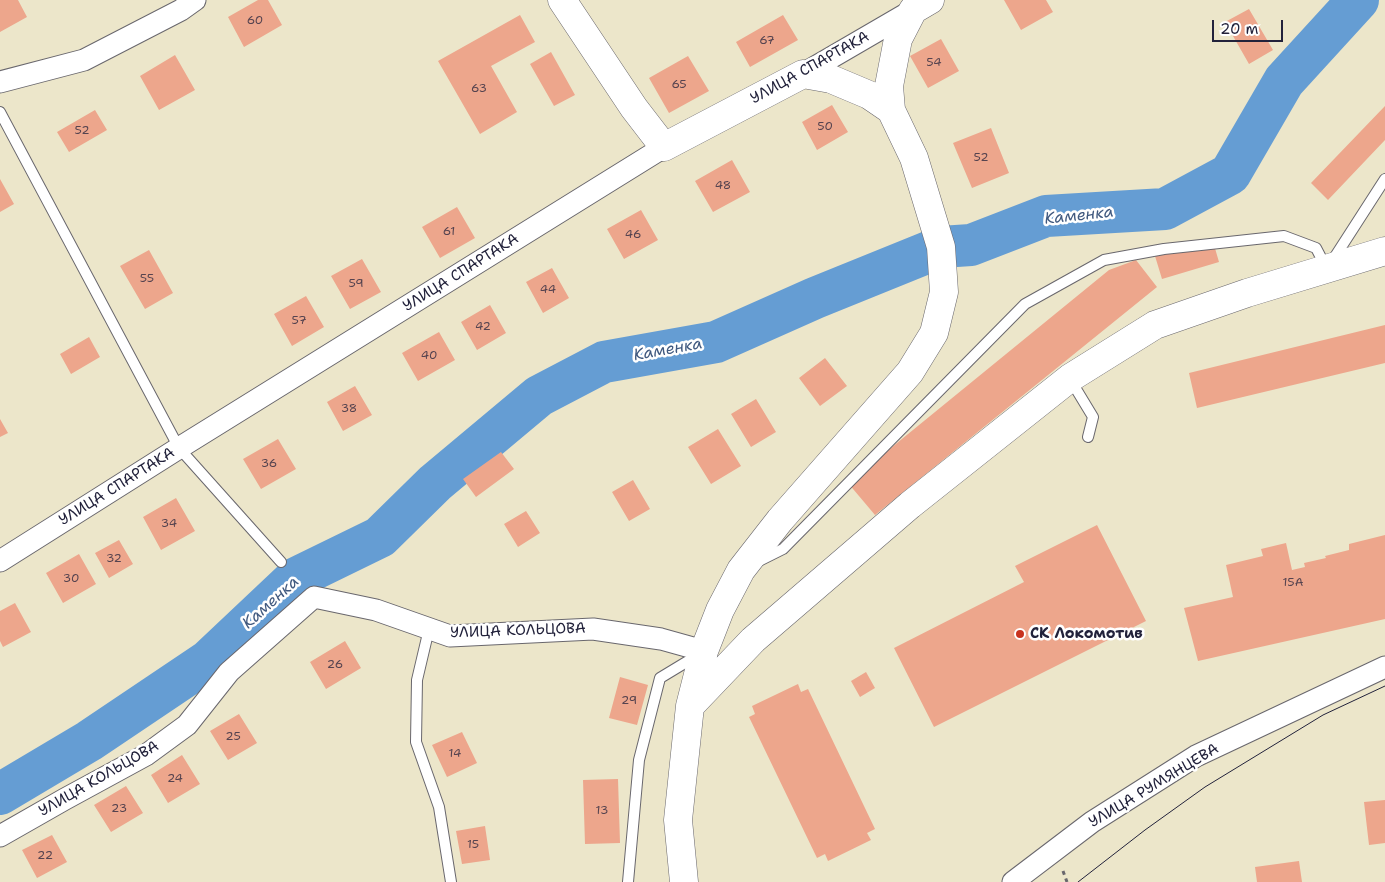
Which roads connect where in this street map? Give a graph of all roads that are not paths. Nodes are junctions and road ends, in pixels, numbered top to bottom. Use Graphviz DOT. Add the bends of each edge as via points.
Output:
graph roads {
  1 [pos="195,0"];
  2 [pos="562,0"];
  3 [pos="922,5"];
  4 [pos="803,74"];
  5 [pos="0,82"];
  6 [pos="891,110"];
  7 [pos="0,112"];
  8 [pos="664,147"];
  9 [pos="1385,180"];
  10 [pos="1385,251"];
  11 [pos="1327,268"];
  12 [pos="1070,378"];
  13 [pos="1088,437"];
  14 [pos="179,448"];
  15 [pos="0,561"];
  16 [pos="281,562"];
  17 [pos="741,570"];
  18 [pos="429,629"];
  19 [pos="704,651"];
  20 [pos="1385,667"];
  21 [pos="690,706"];
  22 [pos="0,836"];
  23 [pos="451,882"];
  24 [pos="628,882"];
  25 [pos="684,882"];
  26 [pos="1013,882"];
  1 -- 5 [label="street" via="84,60"];
  2 -- 8 [label="street"];
  3 -- 4 [label="street, УЛИЦА СПАРТАКА"];
  3 -- 6 [label="street" via="898,40 889,86"];
  4 -- 6 [label="street" via="831,79"];
  4 -- 8 [label="street, УЛИЦА СПАРТАКА"];
  6 -- 17 [label="street" via="914,158 941,248 944,292 934,333 910,372 780,520"];
  7 -- 14 [label="lane"];
  8 -- 14 [label="street, УЛИЦА СПАРТАКА"];
  9 -- 11 [label="lane"];
  10 -- 11 [label="street"];
  11 -- 12 [label="street" via="1155,325"];
  11 -- 17 [label="lane" via="1316,248 1284,236 1164,249 1104,260 1025,304 783,549"];
  12 -- 13 [label="lane" via="1093,418"];
  12 -- 21 [label="street" via="910,505 753,640"];
  14 -- 15 [label="street, УЛИЦА СПАРТАКА"];
  14 -- 16 [label="lane"];
  17 -- 19 [label="street"];
  18 -- 19 [label="street, УЛИЦА КОЛЬЦОВА" via="450,636 593,628 661,639"];
  18 -- 22 [label="street, УЛИЦА КОЛЬЦОВА" via="376,610 314,597 229,672 187,725 146,755"];
  18 -- 23 [label="lane" via="417,680 416,742 439,807"];
  19 -- 21 [label="street"];
  19 -- 24 [label="lane" via="660,678 639,760"];
  20 -- 26 [label="street, УЛИЦА РУМЯНЦЕВА" via="1196,756 1092,822"];
  21 -- 25 [label="street" via="678,820"];
}
